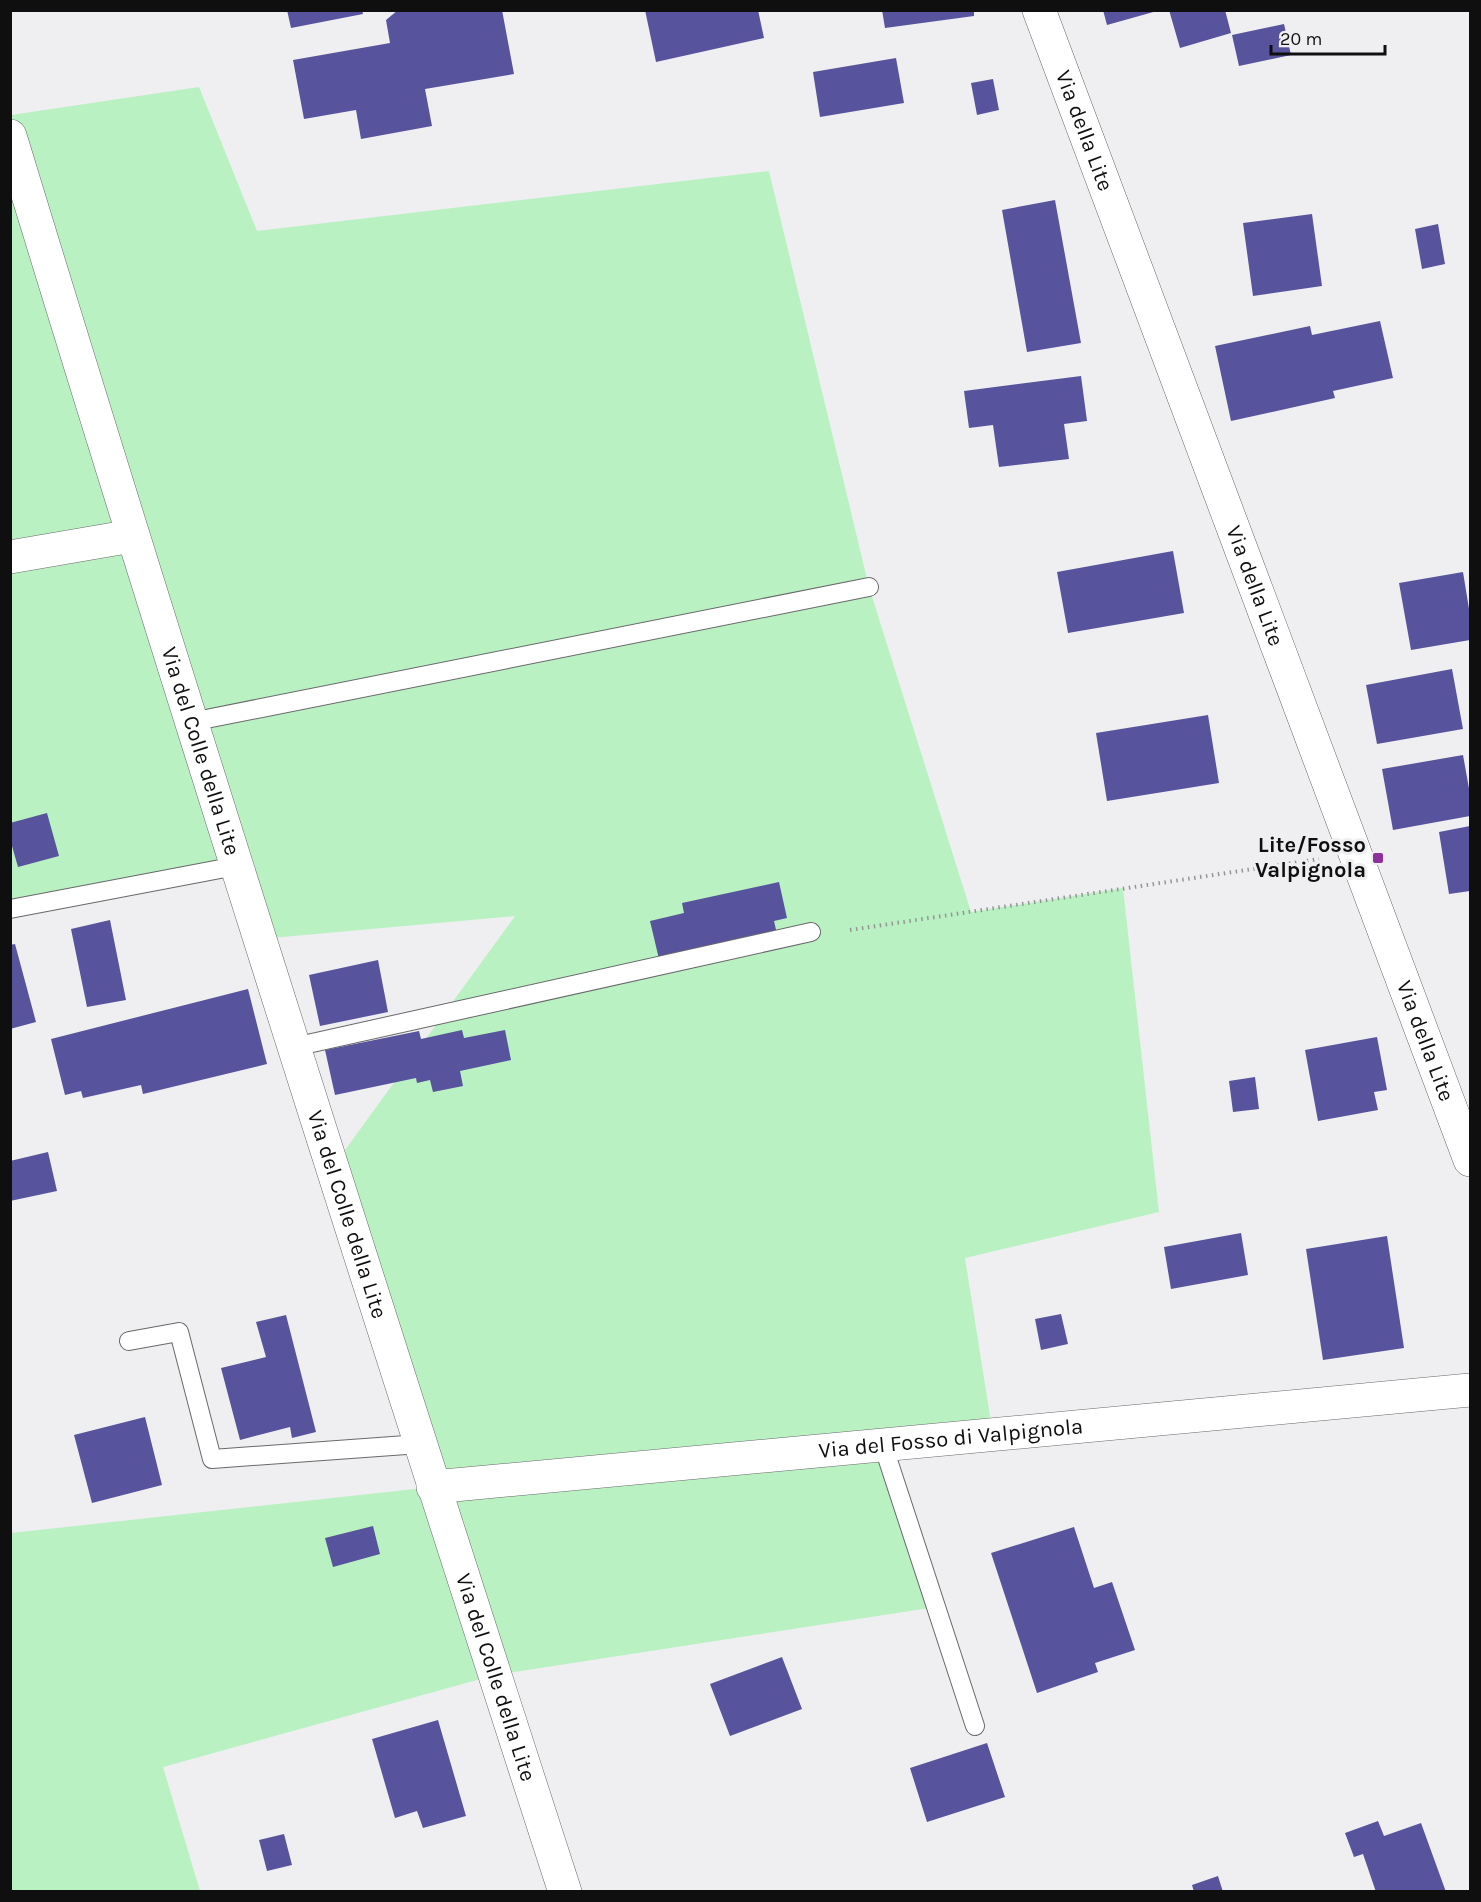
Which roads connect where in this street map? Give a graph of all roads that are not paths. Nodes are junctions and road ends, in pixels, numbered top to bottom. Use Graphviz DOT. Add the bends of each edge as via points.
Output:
graph roads {
  1 [pos="1039,10"];
  2 [pos="10,136"];
  3 [pos="132,536"];
  4 [pos="10,557"];
  5 [pos="869,587"];
  6 [pos="191,722"];
  7 [pos="236,866"];
  8 [pos="10,909"];
  9 [pos="811,932"];
  10 [pos="294,1047"];
  11 [pos="1470,1160"];
  12 [pos="129,1341"];
  13 [pos="1470,1390"];
  14 [pos="420,1444"];
  15 [pos="882,1445"];
  16 [pos="434,1487"];
  17 [pos="975,1726"];
  18 [pos="565,1892"];
  1 -- 11 [label="street, Via della Lite"];
  2 -- 3 [label="street, Via del Colle della Lite"];
  3 -- 4 [label="street"];
  3 -- 6 [label="street, Via del Colle della Lite"];
  5 -- 6 [label="lane"];
  6 -- 7 [label="street, Via del Colle della Lite"];
  7 -- 8 [label="lane"];
  7 -- 10 [label="street, Via del Colle della Lite"];
  9 -- 10 [label="lane"];
  10 -- 14 [label="street, Via del Colle della Lite"];
  12 -- 14 [label="lane" via="179,1332 212,1459"];
  13 -- 15 [label="street, Via del Fosso di Valpignola"];
  14 -- 16 [label="street, Via del Colle della Lite"];
  15 -- 16 [label="street, Via del Fosso di Valpignola"];
  15 -- 17 [label="lane"];
  16 -- 18 [label="street, Via del Colle della Lite"];
}
